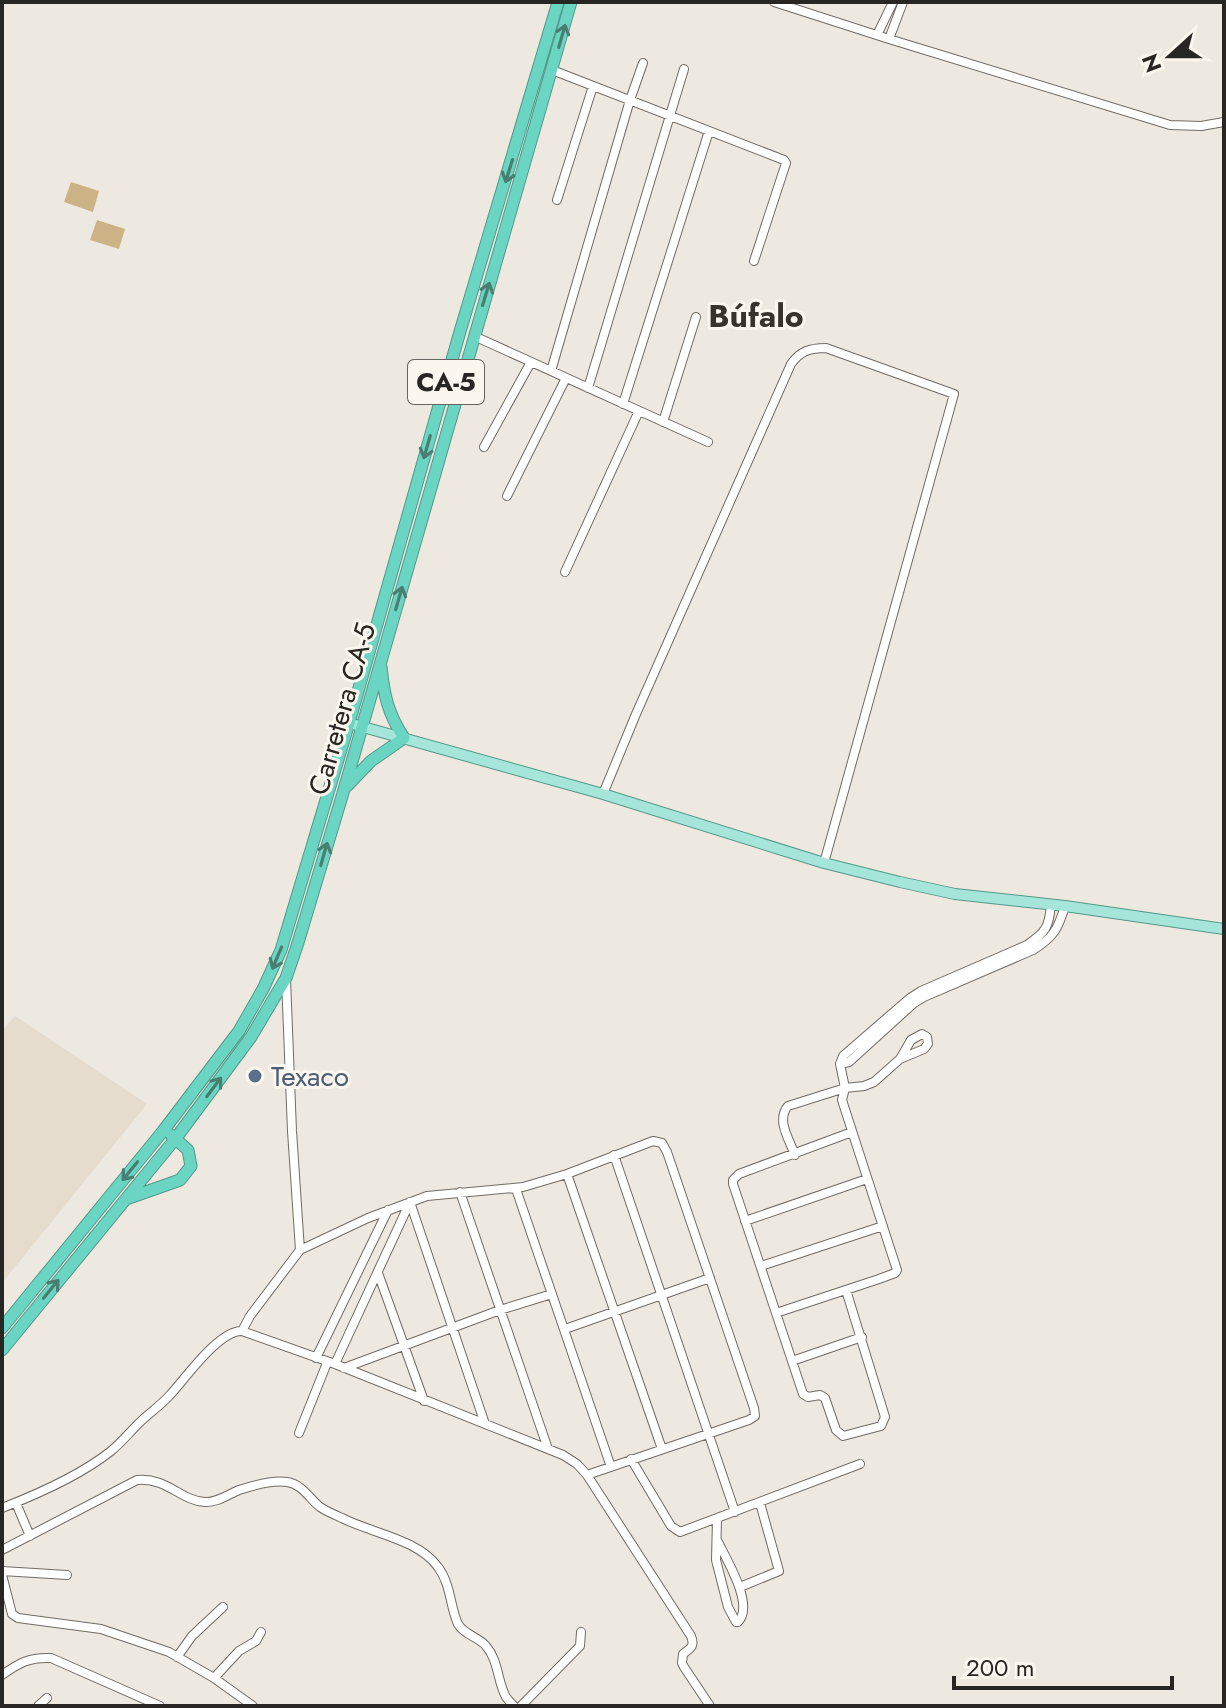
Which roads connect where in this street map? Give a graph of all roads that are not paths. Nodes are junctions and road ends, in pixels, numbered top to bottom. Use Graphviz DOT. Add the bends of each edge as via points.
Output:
graph roads {
  1 [pos="558,2"];
  2 [pos="571,2"];
  3 [pos="774,2"];
  4 [pos="893,2"];
  5 [pos="903,2"];
  6 [pos="877,35"];
  7 [pos="889,39"];
  8 [pos="547,43"];
  9 [pos="643,63"];
  10 [pos="684,69"];
  11 [pos="552,70"];
  12 [pos="593,86"];
  13 [pos="630,100"];
  14 [pos="670,115"];
  15 [pos="1224,122"];
  16 [pos="535,130"];
  17 [pos="709,131"];
  18 [pos="557,200"];
  19 [pos="754,261"];
  20 [pos="696,317"];
  21 [pos="474,336"];
  22 [pos="531,362"];
  23 [pos="551,371"];
  24 [pos="566,378"];
  25 [pos="588,388"];
  26 [pos="623,404"];
  27 [pos="639,411"];
  28 [pos="663,422"];
  29 [pos="708,442"];
  30 [pos="484,447"];
  31 [pos="507,496"];
  32 [pos="565,572"];
  33 [pos="380,662"];
  34 [pos="349,723"];
  35 [pos="362,726"];
  36 [pos="404,738"];
  37 [pos="343,793"];
  38 [pos="603,794"];
  39 [pos="824,863"];
  40 [pos="1051,905"];
  41 [pos="1065,906"];
  42 [pos="1224,929"];
  43 [pos="286,978"];
  44 [pos="900,1059"];
  45 [pos="840,1064"];
  46 [pos="845,1088"];
  47 [pos="163,1131"];
  48 [pos="852,1132"];
  49 [pos="176,1138"];
  50 [pos="614,1155"];
  51 [pos="795,1155"];
  52 [pos="567,1174"];
  53 [pos="867,1179"];
  54 [pos="516,1189"];
  55 [pos="460,1192"];
  56 [pos="125,1199"];
  57 [pos="410,1202"];
  58 [pos="388,1209"];
  59 [pos="745,1221"];
  60 [pos="883,1226"];
  61 [pos="300,1250"];
  62 [pos="761,1266"];
  63 [pos="378,1273"];
  64 [pos="710,1278"];
  65 [pos="846,1290"];
  66 [pos="552,1294"];
  67 [pos="662,1295"];
  68 [pos="500,1310"];
  69 [pos="615,1311"];
  70 [pos="776,1313"];
  71 [pos="2,1328"];
  72 [pos="452,1329"];
  73 [pos="565,1329"];
  74 [pos="242,1331"];
  75 [pos="862,1337"];
  76 [pos="404,1345"];
  77 [pos="2,1350"];
  78 [pos="316,1358"];
  79 [pos="792,1361"];
  80 [pos="335,1365"];
  81 [pos="424,1401"];
  82 [pos="485,1424"];
  83 [pos="299,1433"];
  84 [pos="709,1433"];
  85 [pos="548,1449"];
  86 [pos="662,1449"];
  87 [pos="631,1459"];
  88 [pos="860,1464"];
  89 [pos="611,1467"];
  90 [pos="587,1475"];
  91 [pos="16,1503"];
  92 [pos="760,1503"];
  93 [pos="2,1508"];
  94 [pos="735,1512"];
  95 [pos="717,1519"];
  96 [pos="30,1536"];
  97 [pos="717,1540"];
  98 [pos="2,1550"];
  99 [pos="2,1573"];
  100 [pos="67,1575"];
  101 [pos="740,1587"];
  102 [pos="223,1607"];
  103 [pos="261,1632"];
  104 [pos="581,1632"];
  105 [pos="177,1657"];
  106 [pos="2,1675"];
  107 [pos="214,1678"];
  108 [pos="47,1698"];
  109 [pos="38,1706"];
  110 [pos="160,1706"];
  111 [pos="253,1706"];
  112 [pos="514,1706"];
  113 [pos="521,1706"];
  114 [pos="710,1706"];
  1 -- 8 [label="highway, Carretera CA-5 / CA-5"];
  11 -- 2 [label="highway, Carretera CA-5 / CA-5, one-way"];
  3 -- 6 [label="street"];
  4 -- 6 [label="street"];
  5 -- 7 [label="street"];
  6 -- 7 [label="street"];
  7 -- 15 [label="street" via="1170,125"];
  8 -- 16 [label="highway" via="530,124"];
  8 -- 34 [label="highway, Carretera CA-5 / CA-5, one-way"];
  9 -- 13 [label="street"];
  10 -- 14 [label="street"];
  11 -- 12 [label="street"];
  11 -- 16 [label="highway, Carretera CA-5 / CA-5"];
  12 -- 13 [label="street"];
  12 -- 18 [label="street"];
  13 -- 14 [label="street"];
  13 -- 23 [label="street"];
  14 -- 17 [label="street"];
  14 -- 25 [label="street"];
  21 -- 16 [label="highway, Carretera CA-5 / CA-5, one-way"];
  17 -- 19 [label="street" via="785,161"];
  17 -- 26 [label="street"];
  20 -- 28 [label="street"];
  21 -- 22 [label="street"];
  33 -- 21 [label="highway, Carretera CA-5 / CA-5, one-way"];
  22 -- 23 [label="street"];
  22 -- 30 [label="street"];
  23 -- 24 [label="street"];
  24 -- 25 [label="street"];
  24 -- 31 [label="street"];
  25 -- 26 [label="street"];
  26 -- 27 [label="street"];
  27 -- 28 [label="street"];
  27 -- 32 [label="street"];
  28 -- 29 [label="street"];
  33 -- 35 [label="highway, Carretera CA-5 / CA-5"];
  33 -- 36 [label="highway" via="386,700"];
  34 -- 35 [label="main road"];
  34 -- 47 [label="highway, Carretera CA-5 / CA-5, one-way" via="281,950 239,1031"];
  35 -- 36 [label="main road"];
  35 -- 37 [label="highway, Carretera CA-5 / CA-5"];
  36 -- 37 [label="highway" via="371,761"];
  36 -- 38 [label="main road"];
  43 -- 37 [label="highway, Carretera CA-5 / CA-5, one-way"];
  38 -- 39 [label="main road"];
  38 -- 39 [label="street" via="791,364 805,350 826,348 954,394"];
  39 -- 40 [label="main road" via="955,894"];
  40 -- 41 [label="main road"];
  40 -- 45 [label="street" via="1040,936 910,998"];
  41 -- 42 [label="main road"];
  41 -- 45 [label="street" via="1049,941 924,997 849,1062"];
  49 -- 43 [label="highway, Carretera CA-5 / CA-5, one-way" via="251,1037"];
  43 -- 61 [label="street"];
  44 -- 46 [label="street" via="874,1082"];
  45 -- 46 [label="street"];
  46 -- 48 [label="street" via="842,1100"];
  46 -- 51 [label="street" via="784,1109"];
  47 -- 49 [label="highway"];
  47 -- 71 [label="highway, Carretera CA-5 / CA-5, one-way"];
  48 -- 51 [label="street"];
  48 -- 53 [label="street"];
  49 -- 56 [label="highway, Carretera CA-5 / CA-5"];
  49 -- 56 [label="highway" via="188,1150 187,1173"];
  50 -- 52 [label="street"];
  50 -- 64 [label="street" via="653,1141 662,1143"];
  50 -- 67 [label="street"];
  51 -- 59 [label="street" via="736,1176 733,1184"];
  52 -- 54 [label="street"];
  52 -- 69 [label="street"];
  53 -- 59 [label="street"];
  53 -- 60 [label="street"];
  54 -- 55 [label="street"];
  54 -- 66 [label="street"];
  55 -- 57 [label="street"];
  55 -- 68 [label="street"];
  77 -- 56 [label="highway, Carretera CA-5 / CA-5, one-way"];
  57 -- 58 [label="street"];
  57 -- 63 [label="street"];
  57 -- 72 [label="street"];
  58 -- 61 [label="street"];
  58 -- 78 [label="street"];
  59 -- 62 [label="street"];
  60 -- 62 [label="street"];
  60 -- 65 [label="street" via="897,1270"];
  61 -- 74 [label="street"];
  62 -- 70 [label="street"];
  63 -- 76 [label="street"];
  63 -- 80 [label="street"];
  64 -- 67 [label="street"];
  64 -- 84 [label="street" via="755,1416"];
  65 -- 70 [label="street"];
  65 -- 75 [label="street"];
  66 -- 68 [label="street"];
  66 -- 73 [label="street"];
  67 -- 69 [label="street"];
  67 -- 84 [label="street"];
  68 -- 72 [label="street"];
  68 -- 85 [label="street"];
  69 -- 73 [label="street"];
  69 -- 86 [label="street"];
  70 -- 79 [label="street"];
  72 -- 76 [label="street"];
  72 -- 82 [label="street"];
  73 -- 89 [label="street"];
  74 -- 78 [label="street"];
  74 -- 91 [label="street" via="218,1342 113,1449"];
  75 -- 79 [label="street"];
  75 -- 79 [label="street" via="884,1413 881,1426 840,1434 825,1398 803,1394"];
  76 -- 80 [label="street"];
  76 -- 81 [label="street"];
  78 -- 80 [label="street"];
  80 -- 81 [label="street"];
  80 -- 83 [label="street"];
  81 -- 82 [label="street"];
  82 -- 85 [label="street"];
  84 -- 86 [label="street"];
  84 -- 94 [label="street"];
  85 -- 90 [label="street"];
  86 -- 87 [label="street"];
  87 -- 89 [label="street"];
  87 -- 95 [label="street" via="673,1529 684,1532"];
  88 -- 92 [label="street"];
  89 -- 90 [label="street"];
  90 -- 114 [label="street" via="691,1636 692,1646 682,1663"];
  91 -- 93 [label="street"];
  91 -- 96 [label="street"];
  92 -- 94 [label="street"];
  92 -- 101 [label="street" via="779,1571"];
  94 -- 95 [label="street"];
  95 -- 97 [label="street"];
  96 -- 98 [label="street"];
  96 -- 112 [label="street" via="137,1480 158,1481 204,1502 267,1482 293,1483 321,1507 408,1542 438,1566 458,1624 486,1645 505,1696"];
  97 -- 101 [label="street"];
  97 -- 101 [label="street" via="722,1587 736,1622 744,1608"];
  99 -- 100 [label="street"];
  99 -- 105 [label="street" via="12,1614 18,1618 101,1629"];
  102 -- 105 [label="street"];
  103 -- 107 [label="street"];
  104 -- 113 [label="street" via="580,1646"];
  105 -- 107 [label="street"];
  106 -- 110 [label="street" via="36,1657 51,1658"];
  107 -- 111 [label="street"];
  108 -- 109 [label="street"];
}
